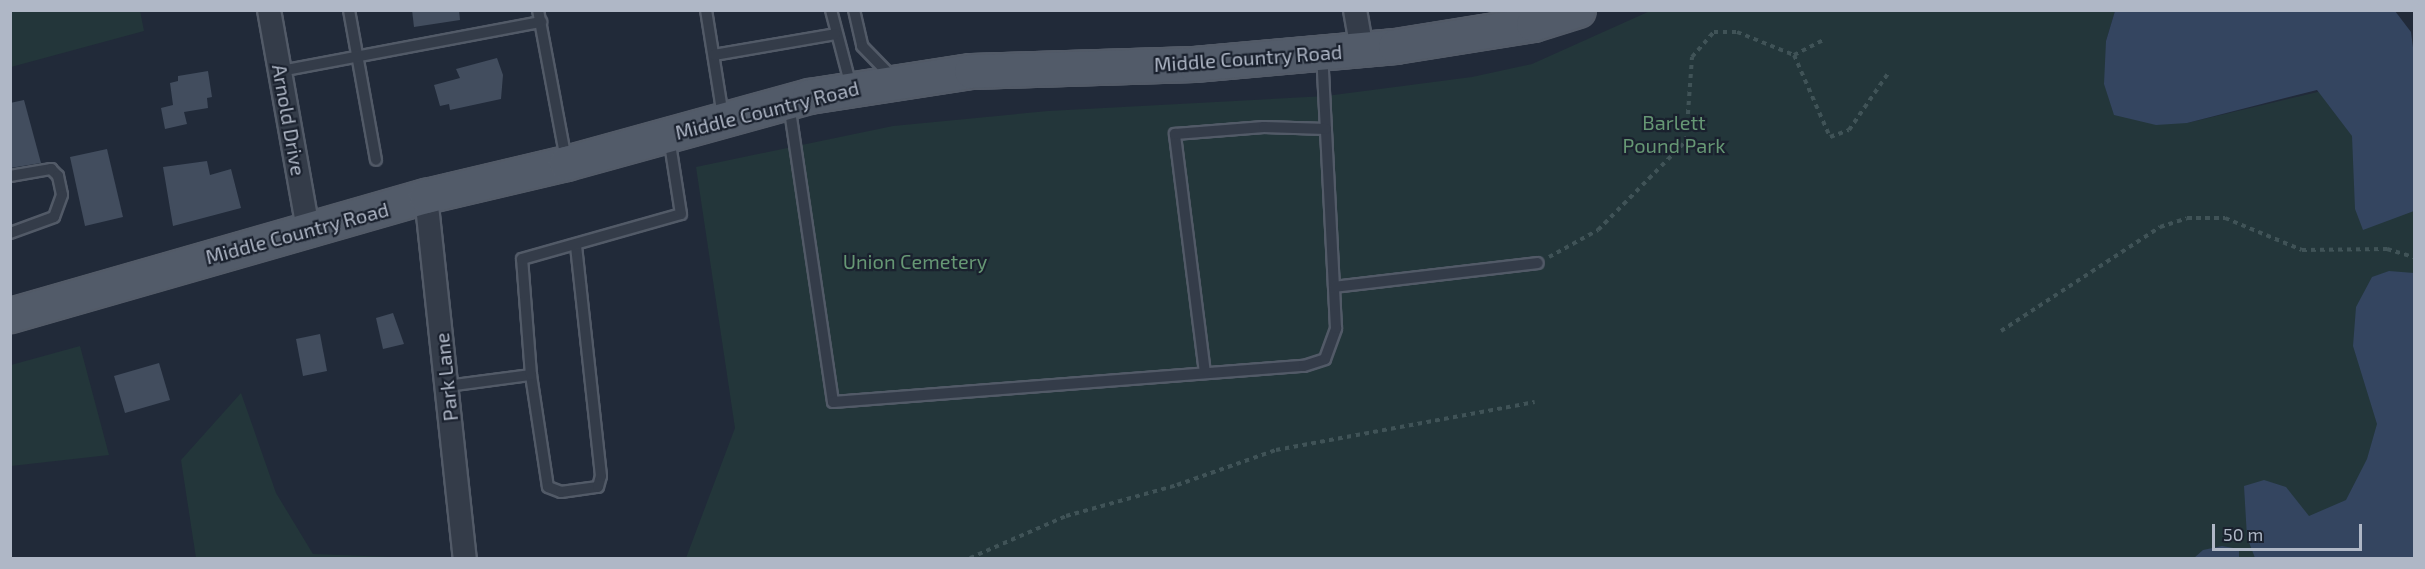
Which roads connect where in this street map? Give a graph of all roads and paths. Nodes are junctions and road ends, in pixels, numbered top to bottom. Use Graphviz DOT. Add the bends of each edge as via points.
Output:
graph roads {
  1 [pos="269,10"];
  2 [pos="349,10"];
  3 [pos="538,10"];
  4 [pos="706,10"];
  5 [pos="831,10"];
  6 [pos="854,10"];
  7 [pos="1355,10"];
  8 [pos="1578,10"];
  9 [pos="541,22"];
  10 [pos="835,34"];
  11 [pos="1824,40"];
  12 [pos="1362,49"];
  13 [pos="1322,53"];
  14 [pos="714,55"];
  15 [pos="1794,55"];
  16 [pos="358,57"];
  17 [pos="281,71"];
  18 [pos="1889,72"];
  19 [pos="897,82"];
  20 [pos="851,89"];
  21 [pos="789,102"];
  22 [pos="724,119"];
  23 [pos="1326,129"];
  24 [pos="668,134"];
  25 [pos="376,160"];
  26 [pos="566,163"];
  27 [pos="10,176"];
  28 [pos="426,196"];
  29 [pos="308,230"];
  30 [pos="10,233"];
  31 [pos="576,244"];
  32 [pos="2415,257"];
  33 [pos="1538,263"];
  34 [pos="1334,287"];
  35 [pos="10,315"];
  36 [pos="2001,331"];
  37 [pos="1205,373"];
  38 [pos="531,375"];
  39 [pos="447,386"];
  40 [pos="1535,402"];
  41 [pos="465,558"];
  42 [pos="970,558"];
  1 -- 17 [label="street, Arnold Drive"];
  2 -- 16 [label="lane"];
  3 -- 9 [label="lane"];
  4 -- 14 [label="lane"];
  5 -- 10 [label="lane"];
  6 -- 19 [label="lane" via="862,46"];
  7 -- 12 [label="street"];
  8 -- 12 [label="main road, Middle Country Road" via="1533,24"];
  9 -- 16 [label="lane"];
  9 -- 26 [label="lane"];
  10 -- 14 [label="lane"];
  10 -- 20 [label="lane"];
  11 -- 15 [label="path"];
  12 -- 13 [label="main road, Middle Country Road"];
  13 -- 19 [label="main road, Middle Country Road" via="1194,64 971,70"];
  13 -- 23 [label="lane"];
  14 -- 22 [label="lane"];
  15 -- 18 [label="path" via="1830,137 1849,130"];
  15 -- 33 [label="path" via="1737,32 1714,32 1692,57 1686,141 1598,230"];
  16 -- 17 [label="lane"];
  16 -- 25 [label="lane"];
  17 -- 29 [label="street, Arnold Drive"];
  19 -- 20 [label="main road, Middle Country Road"];
  20 -- 21 [label="main road, Middle Country Road"];
  21 -- 22 [label="main road, Middle Country Road"];
  21 -- 37 [label="lane" via="832,402"];
  22 -- 24 [label="main road, Middle Country Road"];
  23 -- 34 [label="lane"];
  23 -- 37 [label="lane" via="1264,127 1175,134"];
  24 -- 26 [label="main road, Middle Country Road"];
  24 -- 31 [label="lane" via="681,214"];
  26 -- 28 [label="main road, Middle Country Road"];
  27 -- 30 [label="lane" via="51,169 58,176 62,195 54,217"];
  28 -- 29 [label="main road, Middle Country Road"];
  28 -- 39 [label="street, Park Lane"];
  29 -- 35 [label="main road, Middle Country Road"];
  31 -- 38 [label="lane" via="522,259"];
  31 -- 38 [label="lane" via="601,476 598,487 561,492 548,487"];
  32 -- 36 [label="path" via="2387,249 2302,250 2225,218 2187,218 2160,227"];
  33 -- 34 [label="lane"];
  34 -- 37 [label="lane" via="1336,328 1325,359 1304,366"];
  38 -- 39 [label="lane"];
  39 -- 41 [label="street, Park Lane"];
  40 -- 42 [label="path" via="1276,450 1177,485 1066,516"];
}
